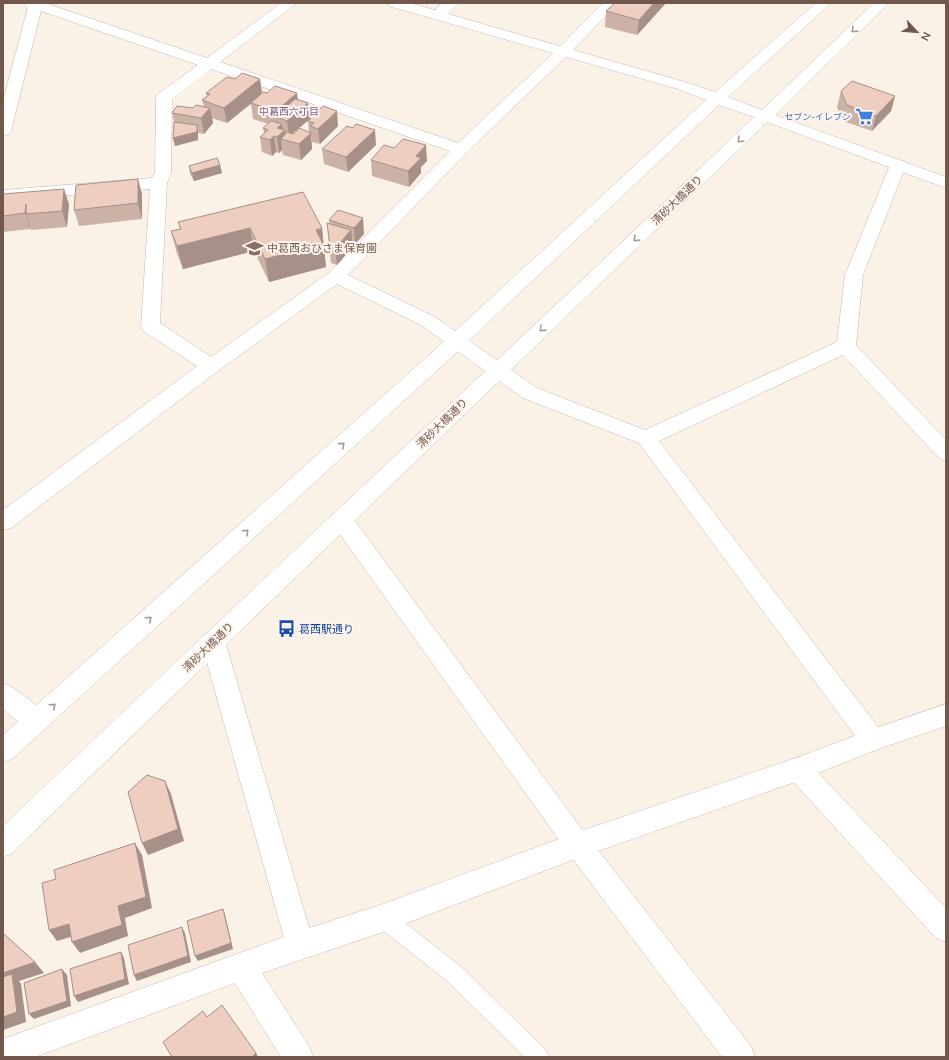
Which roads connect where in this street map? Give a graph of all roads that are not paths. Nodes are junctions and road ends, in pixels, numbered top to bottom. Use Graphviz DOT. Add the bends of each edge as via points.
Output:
graph roads {
  1 [pos="290,3"];
  2 [pos="394,3"];
  3 [pos="451,3"];
  4 [pos="611,3"];
  5 [pos="824,3"];
  6 [pos="882,3"];
  7 [pos="33,4"];
  8 [pos="437,15"];
  9 [pos="564,51"];
  10 [pos="209,64"];
  11 [pos="717,99"];
  12 [pos="6,101"];
  13 [pos="765,116"];
  14 [pos="3,131"];
  15 [pos="461,150"];
  16 [pos="898,165"];
  17 [pos="944,181"];
  18 [pos="159,183"];
  19 [pos="3,195"];
  20 [pos="336,276"];
  21 [pos="456,341"];
  22 [pos="846,346"];
  23 [pos="212,366"];
  24 [pos="498,370"];
  25 [pos="646,438"];
  26 [pos="946,453"];
  27 [pos="342,520"];
  28 [pos="3,522"];
  29 [pos="214,641"];
  30 [pos="3,694"];
  31 [pos="946,715"];
  32 [pos="36,721"];
  33 [pos="873,740"];
  34 [pos="3,751"];
  35 [pos="798,769"];
  36 [pos="3,844"];
  37 [pos="578,845"];
  38 [pos="383,918"];
  39 [pos="946,928"];
  40 [pos="300,945"];
  41 [pos="241,967"];
  42 [pos="3,1054"];
  43 [pos="298,1057"];
  44 [pos="539,1057"];
  45 [pos="740,1057"];
  1 -- 10 [label="street"];
  2 -- 8 [label="street"];
  3 -- 8 [label="street"];
  4 -- 9 [label="street"];
  5 -- 11 [label="street"];
  6 -- 13 [label="street, 清砂大橋通り, one-way"];
  7 -- 10 [label="street"];
  7 -- 12 [label="street"];
  8 -- 9 [label="street"];
  9 -- 11 [label="street" via="683,86"];
  9 -- 15 [label="street"];
  10 -- 15 [label="street"];
  10 -- 18 [label="street" via="164,97 163,173"];
  11 -- 13 [label="street"];
  11 -- 21 [label="street"];
  12 -- 14 [label="street"];
  13 -- 16 [label="street"];
  13 -- 24 [label="street, 清砂大橋通り, one-way"];
  15 -- 20 [label="street"];
  16 -- 17 [label="street"];
  16 -- 22 [label="street" via="854,275"];
  18 -- 19 [label="street"];
  18 -- 23 [label="street" via="150,326"];
  20 -- 21 [label="street" via="428,321"];
  20 -- 23 [label="street"];
  21 -- 24 [label="street"];
  32 -- 21 [label="street, one-way"];
  22 -- 25 [label="street"];
  22 -- 26 [label="street"];
  23 -- 28 [label="street"];
  24 -- 25 [label="street" via="530,393"];
  24 -- 27 [label="street, 清砂大橋通り"];
  25 -- 33 [label="street"];
  27 -- 29 [label="street, 清砂大橋通り"];
  27 -- 37 [label="street"];
  29 -- 36 [label="street, 清砂大橋通り"];
  29 -- 40 [label="street"];
  30 -- 32 [label="street"];
  31 -- 33 [label="street"];
  32 -- 34 [label="street"];
  33 -- 35 [label="street"];
  35 -- 37 [label="street"];
  35 -- 39 [label="street"];
  37 -- 38 [label="street"];
  37 -- 45 [label="street"];
  38 -- 40 [label="street"];
  38 -- 44 [label="lane" via="453,973"];
  40 -- 41 [label="street"];
  41 -- 42 [label="street"];
  41 -- 43 [label="street"];
}
